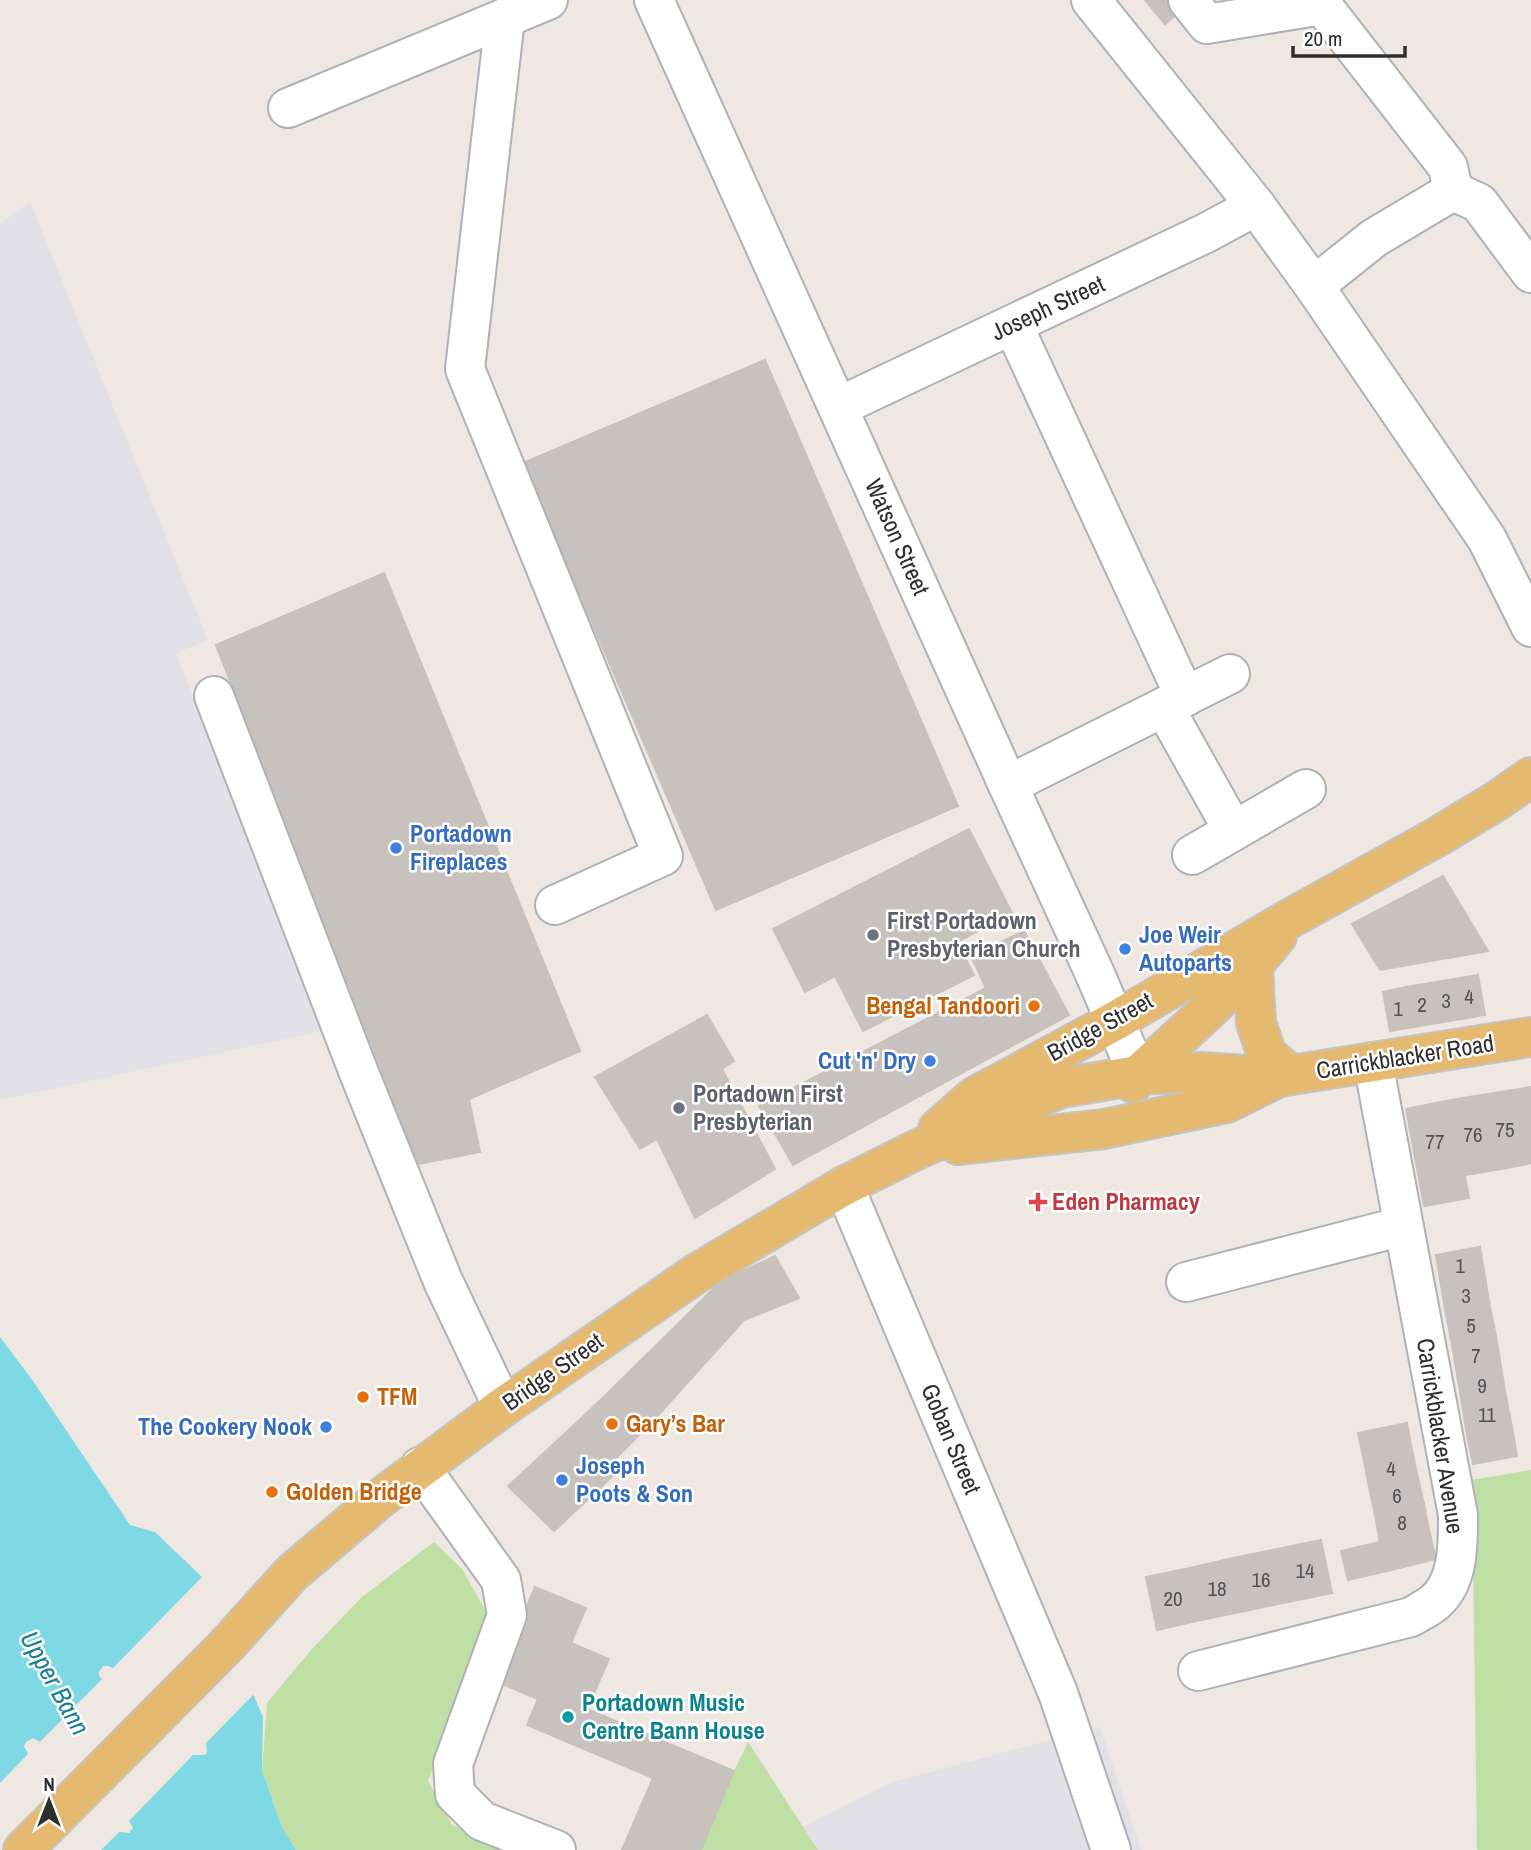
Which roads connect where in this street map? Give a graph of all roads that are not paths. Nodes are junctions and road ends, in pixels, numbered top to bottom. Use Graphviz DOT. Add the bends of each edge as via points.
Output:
graph roads {
  1 [pos="548,0"];
  2 [pos="654,0"];
  3 [pos="1091,0"];
  4 [pos="1188,0"];
  5 [pos="1320,3"];
  6 [pos="505,18"];
  7 [pos="288,108"];
  8 [pos="1453,191"];
  9 [pos="1255,206"];
  10 [pos="1531,273"];
  11 [pos="1314,286"];
  12 [pos="1013,325"];
  13 [pos="838,407"];
  14 [pos="1487,539"];
  15 [pos="1531,584"];
  16 [pos="1531,627"];
  17 [pos="1230,674"];
  18 [pos="214,696"];
  19 [pos="1175,702"];
  20 [pos="1531,777"];
  21 [pos="1008,785"];
  22 [pos="1306,789"];
  23 [pos="1233,830"];
  24 [pos="1192,855"];
  25 [pos="555,905"];
  26 [pos="1291,918"];
  27 [pos="1253,966"];
  28 [pos="1115,1021"];
  29 [pos="1531,1037"];
  30 [pos="1373,1062"];
  31 [pos="1138,1075"];
  32 [pos="1285,1076"];
  33 [pos="1104,1129"];
  34 [pos="918,1149"];
  35 [pos="844,1186"];
  36 [pos="1403,1226"];
  37 [pos="1186,1282"];
  38 [pos="503,1407"];
  39 [pos="420,1467"];
  40 [pos="1198,1671"];
  41 [pos="23,1850"];
  42 [pos="556,1850"];
  43 [pos="1111,1850"];
  1 -- 6 [label="street"];
  2 -- 13 [label="street, Watson Street"];
  3 -- 9 [label="street"];
  4 -- 5 [label="street" via="1207,24"];
  5 -- 8 [label="street" via="1448,167"];
  6 -- 7 [label="street"];
  6 -- 25 [label="street" via="465,369 663,856"];
  8 -- 10 [label="street" via="1479,203"];
  8 -- 11 [label="street" via="1374,238"];
  9 -- 11 [label="street"];
  9 -- 12 [label="street, Joseph Street"];
  11 -- 14 [label="street"];
  12 -- 13 [label="street, Joseph Street"];
  12 -- 19 [label="street"];
  13 -- 21 [label="street, Watson Street"];
  14 -- 15 [label="street"];
  14 -- 16 [label="street"];
  17 -- 19 [label="street"];
  18 -- 38 [label="street" via="443,1281"];
  19 -- 21 [label="street"];
  19 -- 23 [label="street"];
  20 -- 26 [label="main road, Bridge Street" via="1437,837"];
  21 -- 28 [label="street, Watson Street"];
  22 -- 23 [label="street"];
  23 -- 24 [label="street"];
  26 -- 27 [label="main road, Bridge Street"];
  26 -- 28 [label="main road, Bridge Street"];
  27 -- 31 [label="main road, Bridge Street"];
  27 -- 32 [label="main road" via="1255,1023 1267,1055"];
  28 -- 31 [label="street, Watson Street"];
  28 -- 34 [label="main road, Bridge Street" via="974,1097"];
  29 -- 30 [label="main road, Carrickblacker Road"];
  30 -- 32 [label="main road, Carrickblacker Road"];
  30 -- 36 [label="street, Carrickblacker Avenue"];
  31 -- 32 [label="main road, Carrickblacker Road"];
  31 -- 33 [label="main road, Bridge Street"];
  31 -- 34 [label="main road, Bridge Street" via="1061,1088"];
  32 -- 33 [label="main road, Carrickblacker Road" via="1227,1103"];
  33 -- 34 [label="main road, Bridge Street"];
  34 -- 35 [label="main road, Bridge Street"];
  35 -- 38 [label="main road, Bridge Street" via="697,1273"];
  35 -- 43 [label="street, Goban Street" via="1058,1693"];
  36 -- 37 [label="street"];
  36 -- 40 [label="street, Carrickblacker Avenue" via="1458,1515 1452,1577 1436,1601 1411,1617"];
  38 -- 39 [label="main road, Bridge Street"];
  39 -- 41 [label="main road, Bridge Street" via="292,1573 226,1646"];
  39 -- 42 [label="street" via="502,1580 507,1615 453,1764 456,1794 482,1821"];
}
